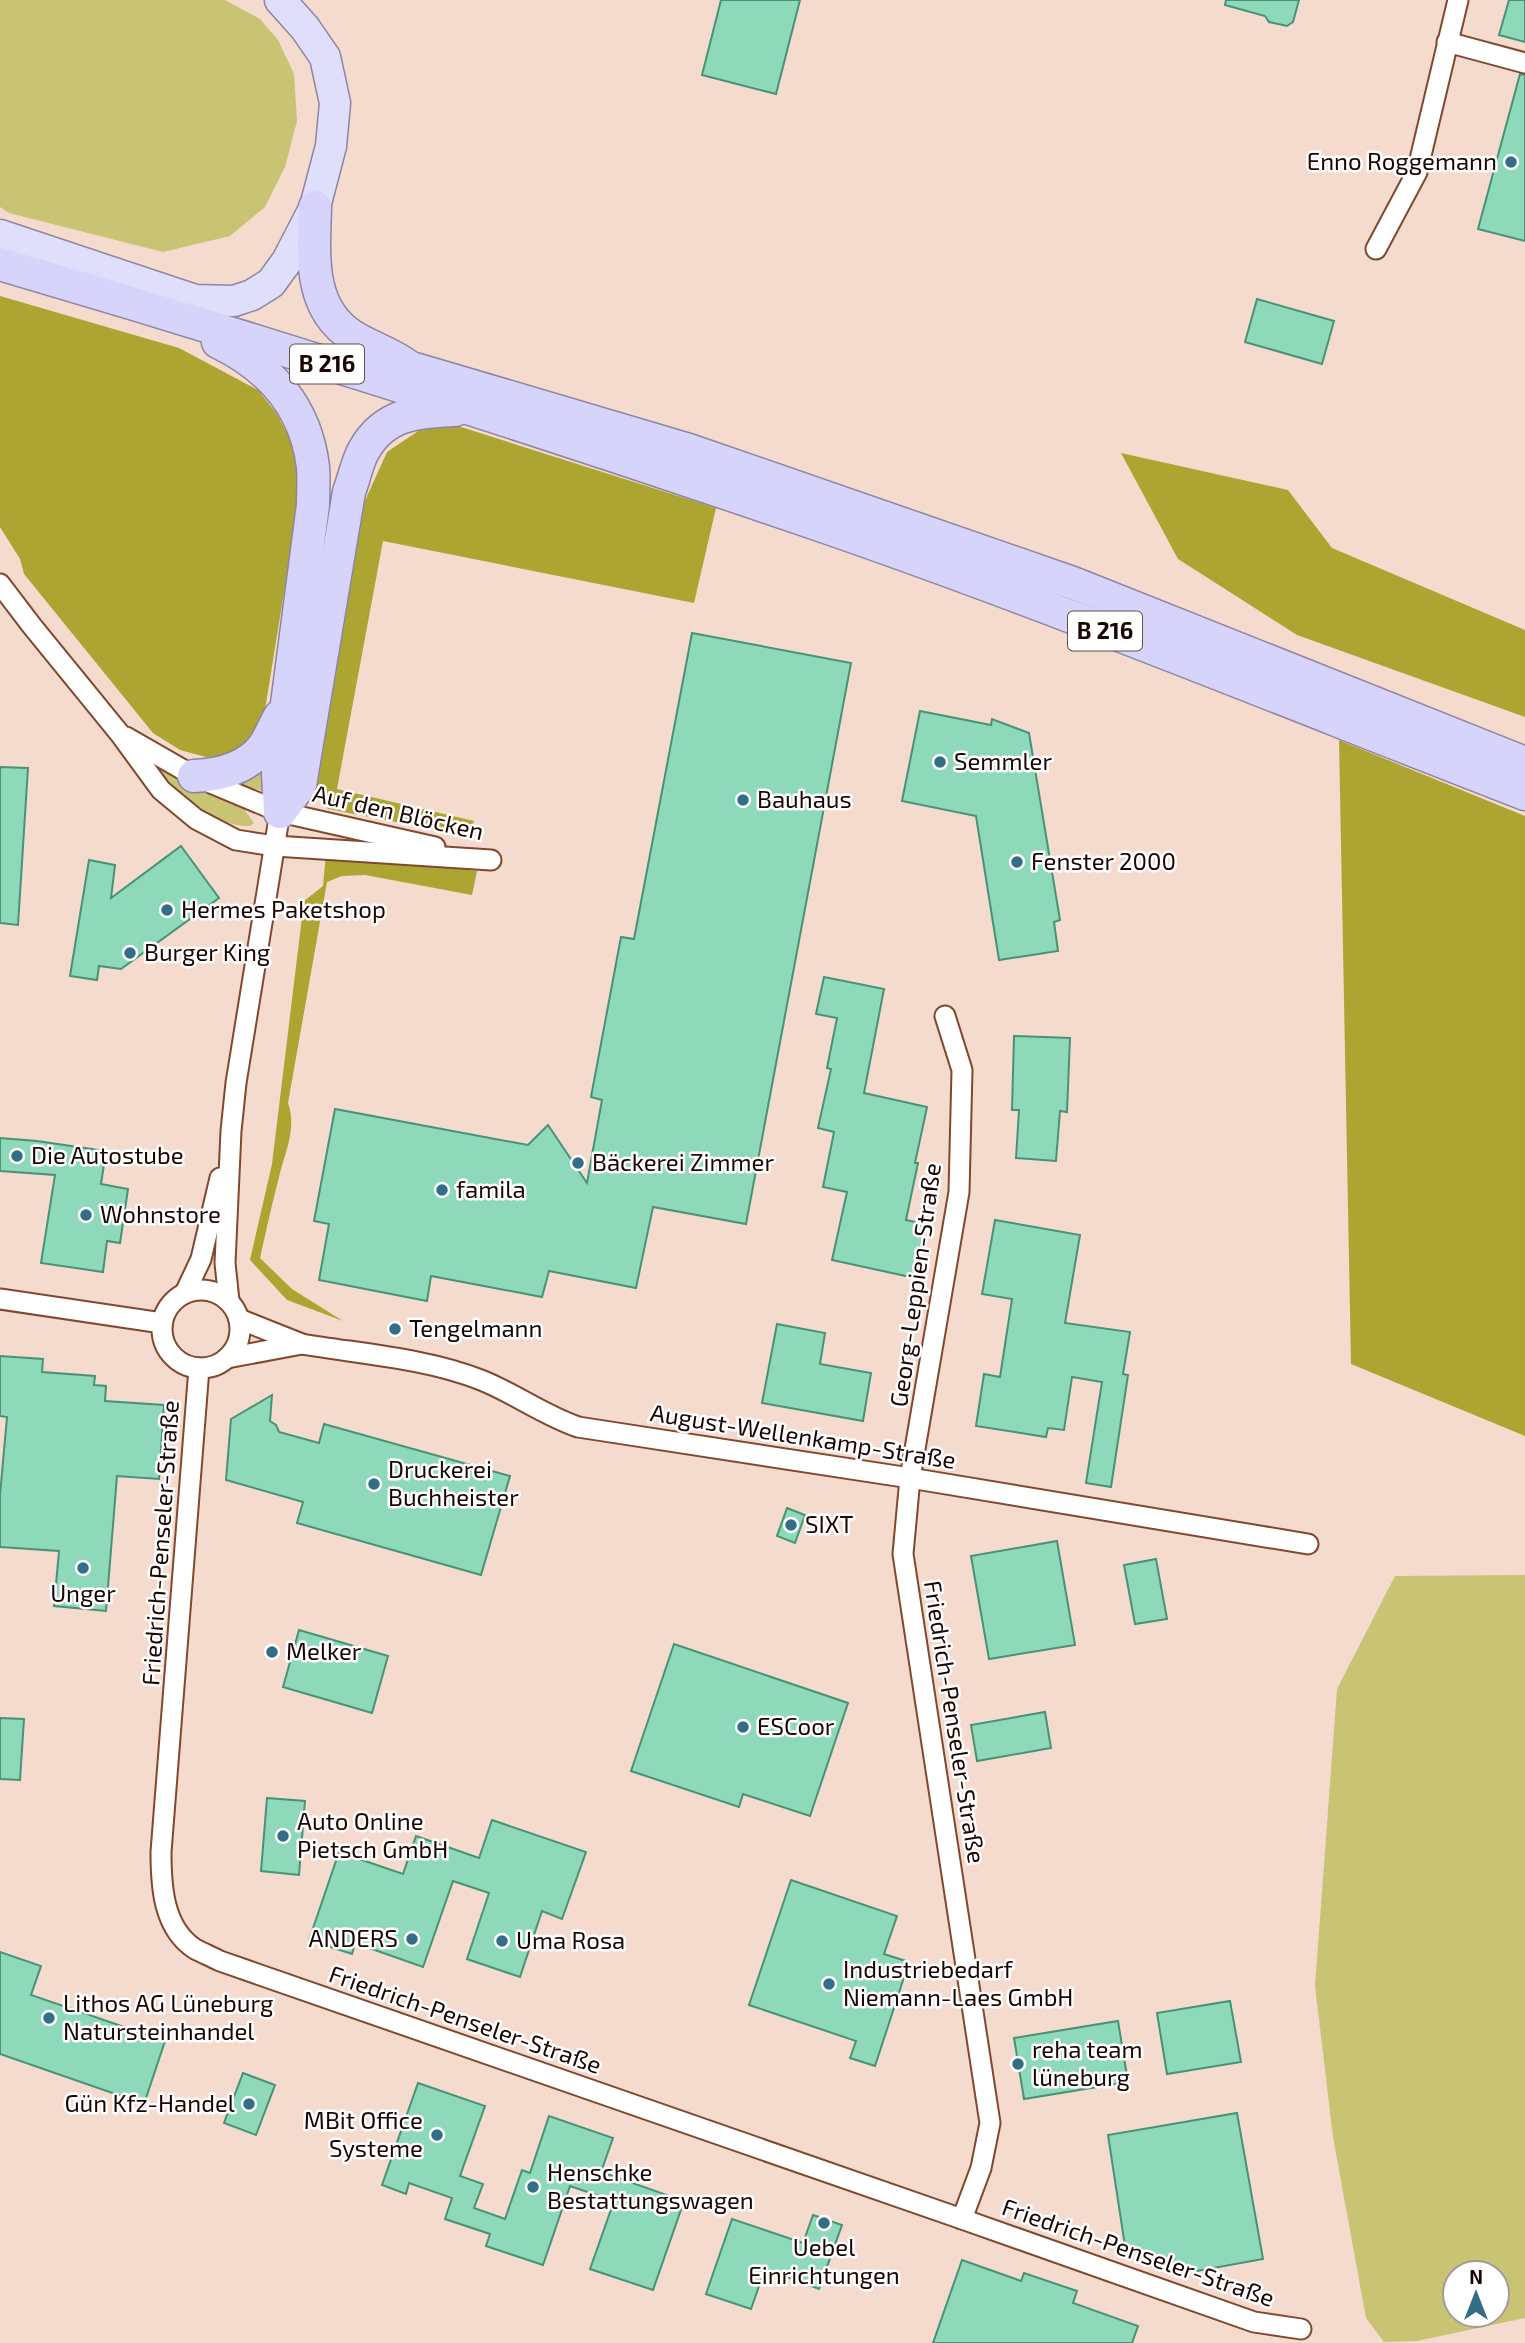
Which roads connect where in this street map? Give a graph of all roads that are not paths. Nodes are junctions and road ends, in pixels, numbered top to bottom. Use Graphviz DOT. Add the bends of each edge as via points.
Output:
graph roads {
  1 [pos="280,0"];
  2 [pos="1458,0"];
  3 [pos="1447,42"];
  4 [pos="1525,63"];
  5 [pos="315,207"];
  6 [pos="0,235"];
  7 [pos="1376,248"];
  8 [pos="0,264"];
  9 [pos="188,309"];
  10 [pos="409,367"];
  11 [pos="471,409"];
  12 [pos="0,584"];
  13 [pos="286,706"];
  14 [pos="120,733"];
  15 [pos="1525,762"];
  16 [pos="194,776"];
  17 [pos="1525,794"];
  18 [pos="280,812"];
  19 [pos="275,846"];
  20 [pos="944,1016"];
  21 [pos="231,1131"];
  22 [pos="185,1293"];
  23 [pos="0,1298"];
  24 [pos="229,1301"];
  25 [pos="239,1319"];
  26 [pos="162,1324"];
  27 [pos="302,1344"];
  28 [pos="228,1358"];
  29 [pos="199,1368"];
  30 [pos="910,1478"];
  31 [pos="1308,1544"];
  32 [pos="962,2219"];
  33 [pos="1301,2329"];
  1 -- 5 [label="main road" via="325,57 335,103 331,146"];
  2 -- 3 [label="street"];
  3 -- 4 [label="street"];
  3 -- 7 [label="street" via="1417,172"];
  5 -- 9 [label="main road" via="271,283 234,301"];
  5 -- 10 [label="highway" via="314,274 332,318 351,336"];
  6 -- 9 [label="main road, B 216"];
  8 -- 9 [label="highway, B 216"];
  9 -- 10 [label="highway, B 216"];
  9 -- 11 [label="highway, B 216"];
  9 -- 13 [label="highway" via="203,335 242,354 270,376 292,403 306,434 313,467 313,505"];
  10 -- 15 [label="highway, B 216" via="689,450 1073,583"];
  11 -- 17 [label="highway, B 216" via="857,539"];
  11 -- 18 [label="highway" via="405,415 383,426 363,450 349,492 300,785"];
  12 -- 14 [label="street"];
  13 -- 16 [label="highway" via="261,749 247,761 215,775"];
  13 -- 18 [label="highway" via="278,773"];
  14 -- 16 [label="street"];
  14 -- 19 [label="street" via="161,790 196,819 236,840"];
  16 -- 18 [label="street"];
  18 -- 19 [label="street, Auf den Blöcken"];
  18 -- 19 [label="street, Auf den Blöcken" via="491,860"];
  19 -- 21 [label="street, Auf den Blöcken"];
  20 -- 30 [label="street, Georg-Leppien-Straße" via="962,1070 959,1192"];
  21 -- 22 [label="street, Auf den Blöcken" via="201,1259"];
  21 -- 24 [label="street, Auf den Blöcken" via="225,1263"];
  22 -- 24 [label="street" via="208,1290"];
  22 -- 26 [label="street, Auf den Blöcken" via="174,1300"];
  23 -- 26 [label="street"];
  24 -- 25 [label="street, Auf den Blöcken"];
  25 -- 27 [label="street, August-Wellenkamp-Straße"];
  25 -- 28 [label="street" via="240,1333"];
  26 -- 29 [label="street" via="162,1336 175,1359"];
  27 -- 28 [label="street, August-Wellenkamp-Straße"];
  27 -- 30 [label="street, August-Wellenkamp-Straße" via="453,1370 578,1427"];
  28 -- 29 [label="street"];
  29 -- 32 [label="street, Friedrich-Penseler-Straße" via="161,1852 161,1884 175,1927 193,1947 220,1961"];
  30 -- 31 [label="street, August-Wellenkamp-Straße"];
  30 -- 32 [label="street, Friedrich-Penseler-Straße" via="903,1554 990,2123 981,2168"];
  32 -- 33 [label="street, Friedrich-Penseler-Straße" via="1254,2322"];
}
